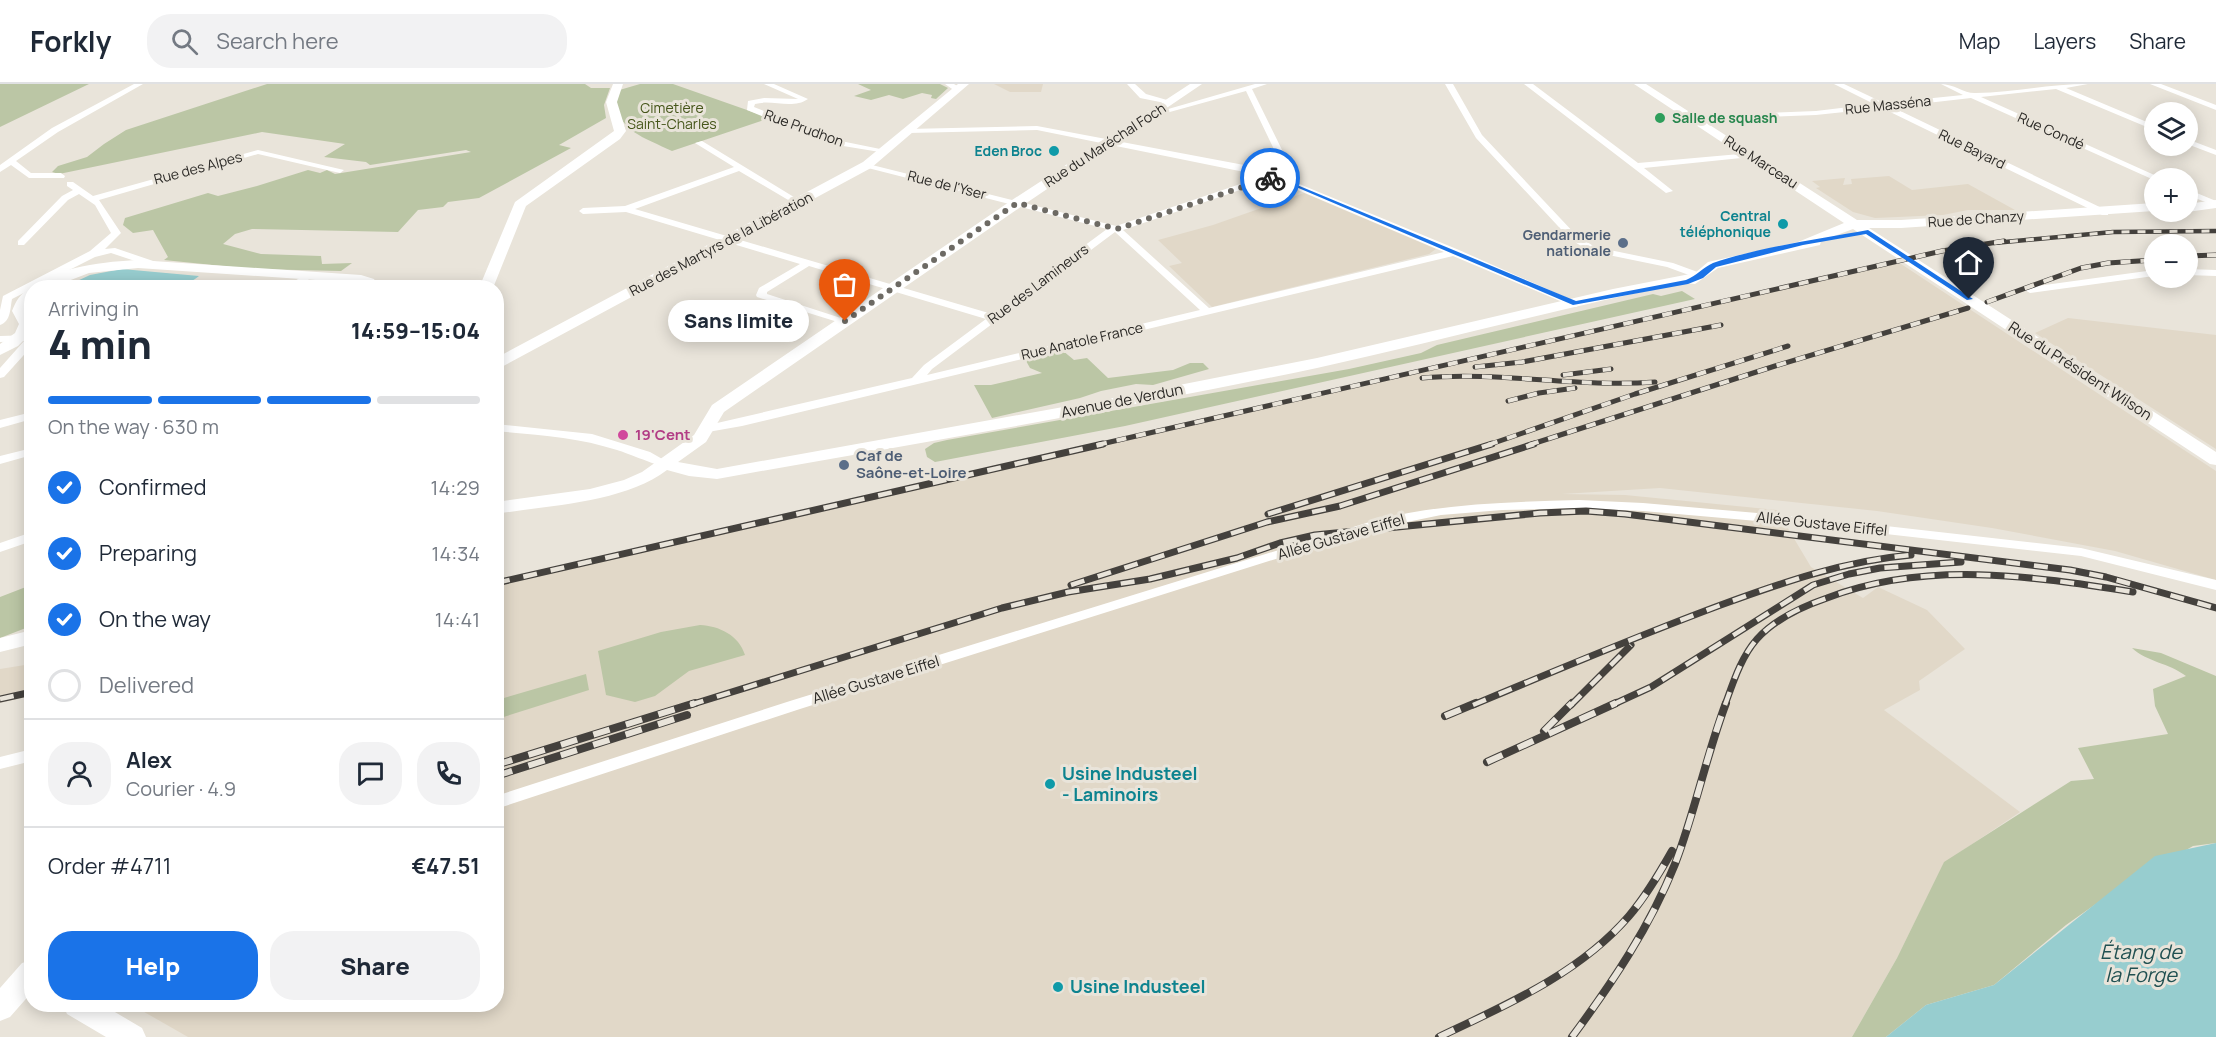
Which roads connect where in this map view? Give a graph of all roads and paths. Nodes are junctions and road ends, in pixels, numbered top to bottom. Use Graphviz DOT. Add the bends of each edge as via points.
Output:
graph roads {
  1 [pos="139,84"];
  2 [pos="618,84"];
  3 [pos="768,84"];
  4 [pos="1131,84"];
  5 [pos="1197,84"];
  6 [pos="1263,84"];
  7 [pos="1449,84"];
  8 [pos="1528,84"];
  9 [pos="1639,84"];
  10 [pos="1838,84"];
  11 [pos="1945,84"];
  12 [pos="2084,84"];
  13 [pos="2154,84"];
  14 [pos="2052,85"];
  15 [pos="957,86"];
  16 [pos="1248,88"];
  17 [pos="1972,96"];
  18 [pos="1170,102"];
  19 [pos="1883,106"];
  20 [pos="2216,108"];
  21 [pos="1148,116"];
  22 [pos="923,118"];
  23 [pos="1693,118"];
  24 [pos="2144,124"];
  25 [pos="943,129"];
  26 [pos="908,131"];
  27 [pos="1112,141"];
  28 [pos="699,143"];
  29 [pos="2198,146"];
  30 [pos="886,151"];
  31 [pos="2216,153"];
  32 [pos="1751,155"];
  33 [pos="11,161"];
  34 [pos="867,165"];
  35 [pos="1636,166"];
  36 [pos="739,168"];
  37 [pos="0,169"];
  38 [pos="340,170"];
  39 [pos="2144,172"];
  40 [pos="61,176"];
  41 [pos="1275,176"];
  42 [pos="1669,191"];
  43 [pos="2198,197"];
  44 [pos="92,199"];
  45 [pos="798,202"];
  46 [pos="1017,203"];
  47 [pos="2215,204"];
  48 [pos="2198,206"];
  49 [pos="2144,208"];
  50 [pos="626,209"];
  51 [pos="583,211"];
  52 [pos="2101,211"];
  53 [pos="2144,212"];
  54 [pos="1862,228"];
  55 [pos="1117,229"];
  56 [pos="728,239"];
  57 [pos="1882,242"];
  58 [pos="21,243"];
  59 [pos="1456,252"];
  60 [pos="90,255"];
  61 [pos="808,263"];
  62 [pos="156,265"];
  63 [pos="2198,272"];
  64 [pos="2216,273"];
  65 [pos="2144,274"];
  66 [pos="308,276"];
  67 [pos="1700,276"];
  68 [pos="39,280"];
  69 [pos="55,280"];
  70 [pos="301,280"];
  71 [pos="364,280"];
  72 [pos="489,280"];
  73 [pos="24,287"];
  74 [pos="892,288"];
  75 [pos="2030,290"];
  76 [pos="24,300"];
  77 [pos="1576,304"];
  78 [pos="1206,311"];
  79 [pos="993,318"];
  80 [pos="24,319"];
  81 [pos="845,321"];
  82 [pos="0,322"];
  83 [pos="24,331"];
  84 [pos="24,338"];
  85 [pos="0,339"];
  86 [pos="17,339"];
  87 [pos="24,348"];
  88 [pos="0,350"];
  89 [pos="504,361"];
  90 [pos="0,375"];
  91 [pos="916,380"];
  92 [pos="24,417"];
  93 [pos="0,424"];
  94 [pos="504,428"];
  95 [pos="708,428"];
  96 [pos="24,454"];
  97 [pos="0,460"];
  98 [pos="2216,460"];
  99 [pos="665,464"];
  100 [pos="504,507"];
  101 [pos="24,539"];
  102 [pos="0,548"];
  103 [pos="2216,585"];
  104 [pos="24,638"];
  105 [pos="0,645"];
  106 [pos="24,757"];
  107 [pos="0,763"];
  108 [pos="504,800"];
  109 [pos="24,983"];
  110 [pos="0,1008"];
  111 [pos="89,1012"];
  112 [pos="132,1037"];
  1 -- 33 [label="street" via="81,113"];
  2 -- 72 [label="main road" via="610,101 619,128 616,137 520,205"];
  3 -- 30 [label="street, Rue Prudhon" via="804,99 759,100 751,103 750,108 834,142"];
  4 -- 18 [label="street" via="1143,96"];
  5 -- 18 [label="main road, Rue du Maréchal Foch"];
  6 -- 16 [label="street"];
  7 -- 67 [label="street" via="1479,136 1573,237 1592,249 1670,265"];
  8 -- 35 [label="street"];
  9 -- 23 [label="main road, Rue Marceau"];
  10 -- 19 [label="street, Rue Bayard"];
  11 -- 17 [label="street, Rue Condé"];
  12 -- 14 [label="street, Rue Masséna"];
  13 -- 20 [label="street"];
  14 -- 17 [label="street, Rue Masséna"];
  14 -- 24 [label="street"];
  15 -- 22 [label="main road, Rue des Martyrs de la Libération"];
  16 -- 21 [label="street"];
  16 -- 41 [label="street" via="1286,167"];
  17 -- 19 [label="street, Rue Masséna"];
  17 -- 39 [label="street, Rue Condé"];
  18 -- 21 [label="main road, Rue du Maréchal Foch"];
  19 -- 23 [label="street, Rue Masséna"];
  19 -- 52 [label="street, Rue Bayard"];
  21 -- 27 [label="main road, Rue du Maréchal Foch"];
  22 -- 25 [label="street"];
  22 -- 26 [label="main road, Rue des Martyrs de la Libération"];
  23 -- 32 [label="main road, Rue Marceau"];
  25 -- 26 [label="street"];
  25 -- 27 [label="street" via="1037,128"];
  26 -- 30 [label="main road, Rue des Martyrs de la Libération"];
  27 -- 41 [label="street" via="1243,166"];
  27 -- 46 [label="main road, Rue du Maréchal Foch"];
  28 -- 36 [label="street"];
  29 -- 31 [label="street"];
  30 -- 34 [label="main road, Rue des Martyrs de la Libération"];
  32 -- 35 [label="street"];
  32 -- 54 [label="main road, Rue Marceau"];
  33 -- 37 [label="street"];
  33 -- 40 [label="street" via="29,175"];
  34 -- 45 [label="main road, Rue des Martyrs de la Libération"];
  34 -- 46 [label="street, Rue de l'Yser"];
  35 -- 42 [label="street"];
  36 -- 45 [label="street"];
  36 -- 50 [label="street"];
  38 -- 44 [label="street, Rue des Alpes" via="258,152"];
  41 -- 55 [label="street, Rue des Lamineurs"];
  41 -- 59 [label="street"];
  43 -- 47 [label="street"];
  44 -- 58 [label="street" via="74,187"];
  44 -- 60 [label="street" via="116,233"];
  45 -- 56 [label="main road, Rue des Martyrs de la Libération"];
  46 -- 55 [label="street, Rue de l'Yser"];
  46 -- 74 [label="main road, Rue du Maréchal Foch"];
  47 -- 48 [label="main road"];
  49 -- 52 [label="main road, Rue de Chanzy"];
  50 -- 51 [label="street"];
  50 -- 56 [label="street"];
  52 -- 53 [label="main road, Rue de Chanzy"];
  52 -- 54 [label="main road, Rue de Chanzy"];
  54 -- 57 [label="main road, Rue Marceau"];
  54 -- 67 [label="main road, Avenue de Verdun" via="1713,266"];
  55 -- 78 [label="street, Rue de l'Yser"];
  55 -- 79 [label="street, Rue des Lamineurs"];
  56 -- 61 [label="street"];
  56 -- 89 [label="main road, Rue des Martyrs de la Libération"];
  57 -- 98 [label="main road, Rue du Président Wilson"];
  59 -- 77 [label="street"];
  59 -- 78 [label="street, Rue Anatole France"];
  60 -- 62 [label="street" via="112,250"];
  60 -- 68 [label="street"];
  61 -- 74 [label="street"];
  61 -- 81 [label="street" via="763,290 761,295"];
  62 -- 66 [label="main road"];
  62 -- 69 [label="main road" via="91,268"];
  63 -- 64 [label="street"];
  65 -- 75 [label="street"];
  66 -- 70 [label="street"];
  66 -- 71 [label="main road"];
  67 -- 77 [label="main road, Avenue de Verdun" via="1688,282"];
  73 -- 82 [label="street" via="7,298"];
  74 -- 79 [label="street"];
  74 -- 81 [label="main road, Rue du Maréchal Foch"];
  76 -- 80 [label="main road" via="19,311"];
  77 -- 99 [label="main road, Avenue de Verdun" via="1317,363 717,474"];
  78 -- 91 [label="street, Rue Anatole France"];
  79 -- 91 [label="street, Rue des Lamineurs"];
  81 -- 95 [label="main road, Rue du Maréchal Foch" via="718,409"];
  83 -- 86 [label="main road"];
  84 -- 86 [label="street"];
  85 -- 86 [label="street"];
  86 -- 88 [label="main road"];
  87 -- 90 [label="street"];
  91 -- 95 [label="street, Rue Anatole France"];
  92 -- 93 [label="street"];
  94 -- 99 [label="street" via="592,438"];
  95 -- 99 [label="main road, Rue du Maréchal Foch"];
  96 -- 97 [label="street"];
  99 -- 100 [label="main road, Rue du Maréchal Foch" via="648,476 613,490"];
  101 -- 102 [label="street"];
  103 -- 108 [label="street, Allée Gustave Eiffel" via="2081,552 1824,524 1579,504 1441,511 1381,523 1286,551"];
  104 -- 105 [label="main road"];
  106 -- 107 [label="street"];
  109 -- 110 [label="main road"];
  111 -- 112 [label="main road"];
}
